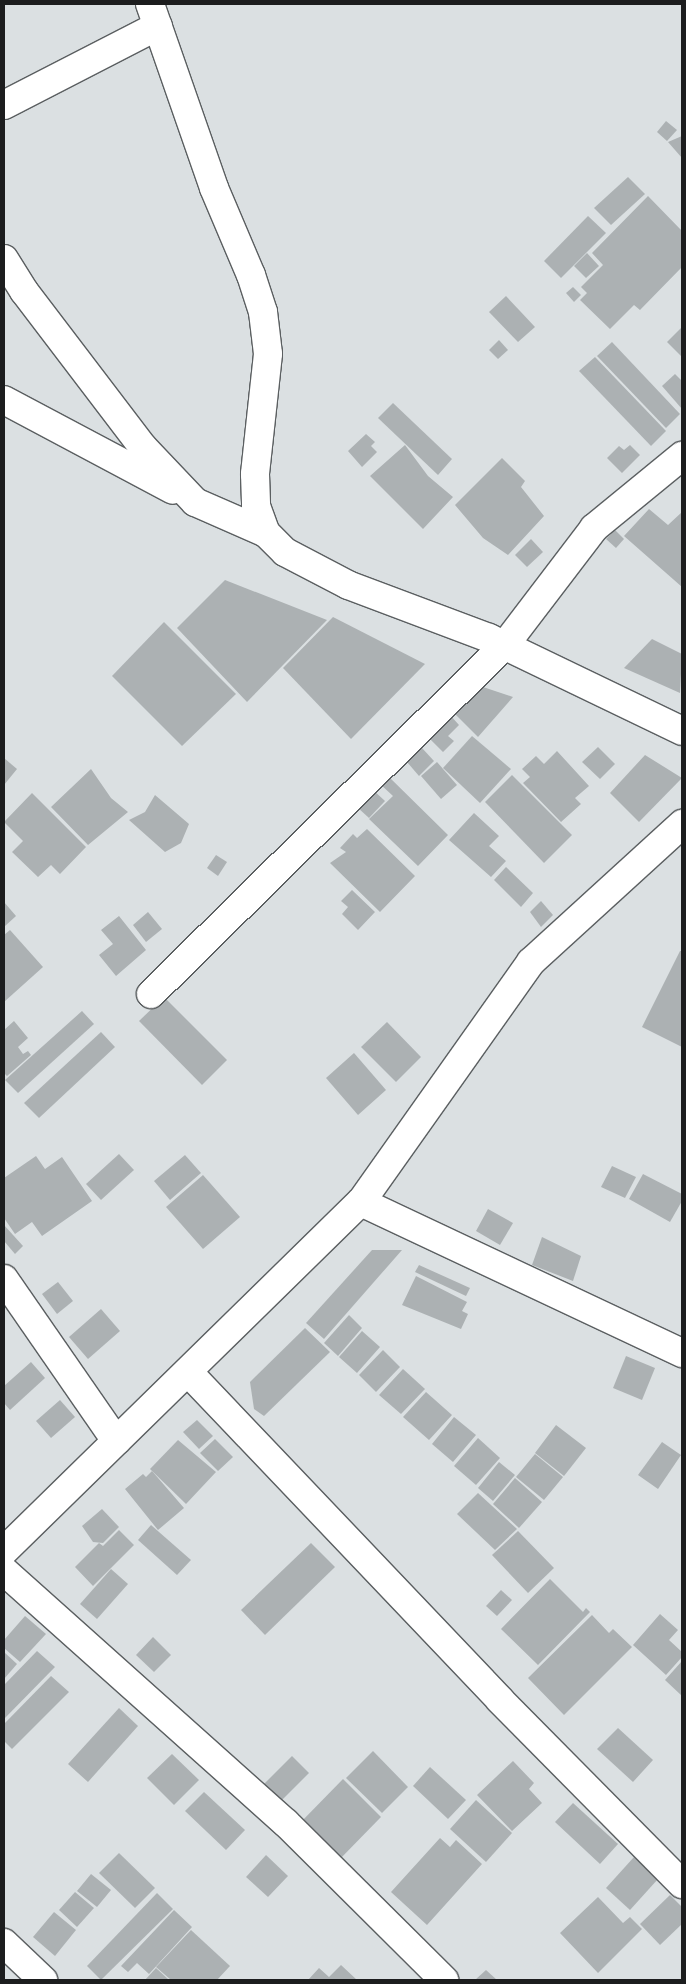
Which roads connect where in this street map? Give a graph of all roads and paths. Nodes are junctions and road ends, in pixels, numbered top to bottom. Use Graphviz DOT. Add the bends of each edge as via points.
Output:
graph roads {
  1 [pos="154,15"];
  2 [pos="4,105"];
  3 [pos="4,259"];
  4 [pos="4,400"];
  5 [pos="682,456"];
  6 [pos="194,502"];
  7 [pos="266,533"];
  8 [pos="505,646"];
  9 [pos="682,731"];
  10 [pos="682,824"];
  11 [pos="151,994"];
  12 [pos="362,1202"];
  13 [pos="4,1279"];
  14 [pos="682,1353"];
  15 [pos="188,1372"];
  16 [pos="116,1442"];
  17 [pos="4,1551"];
  18 [pos="4,1572"];
  19 [pos="682,1884"];
  20 [pos="4,1944"];
  21 [pos="43,1980"];
  22 [pos="444,1980"];
  1 -- 2 [label="street"];
  1 -- 7 [label="street" via="214,188 263,312 268,354 255,474 256,506"];
  3 -- 6 [label="street" via="24,291 143,447"];
  4 -- 6 [label="street"];
  5 -- 8 [label="street" via="594,528"];
  6 -- 7 [label="street"];
  7 -- 8 [label="street" via="285,552 348,585"];
  8 -- 9 [label="street"];
  8 -- 11 [label="street"];
  10 -- 12 [label="street" via="530,962"];
  12 -- 14 [label="street"];
  12 -- 15 [label="street"];
  13 -- 16 [label="street"];
  15 -- 16 [label="street"];
  15 -- 19 [label="street" via="500,1700"];
  16 -- 17 [label="street"];
  18 -- 22 [label="street" via="286,1824"];
  20 -- 21 [label="street"];
}
